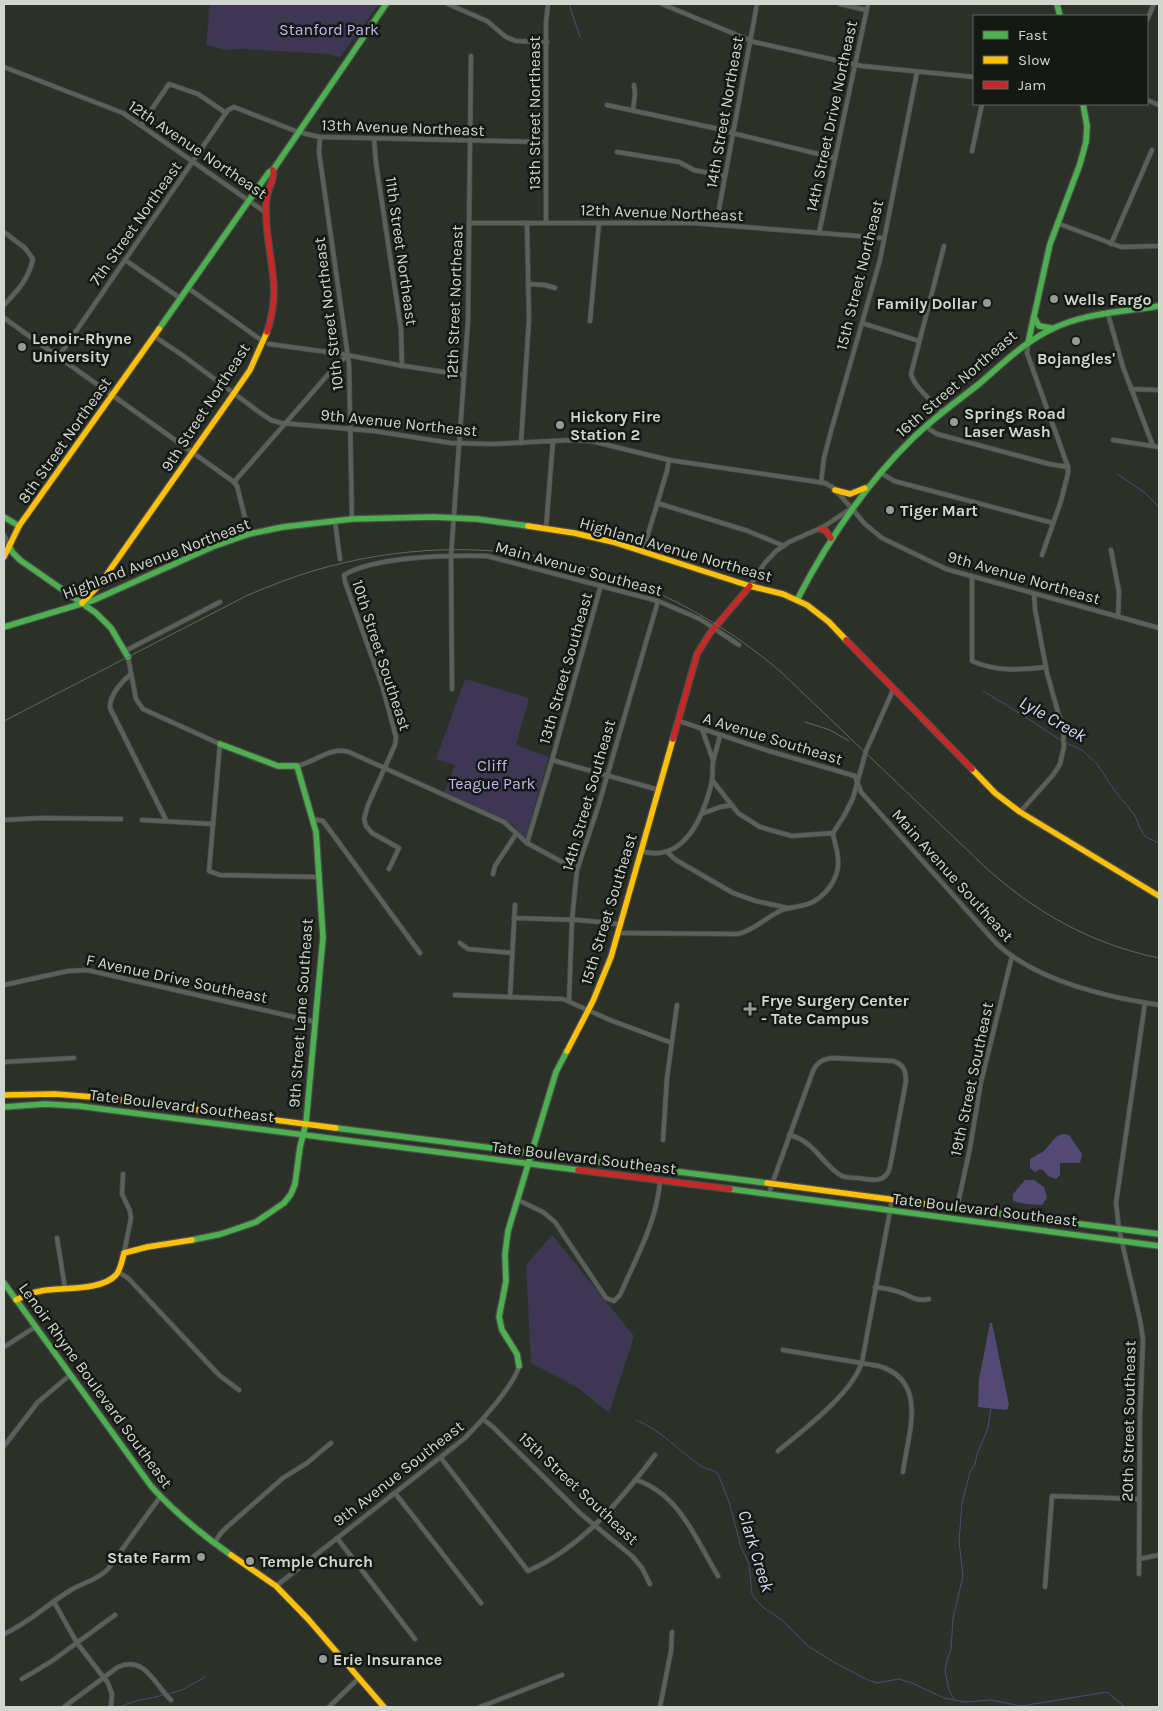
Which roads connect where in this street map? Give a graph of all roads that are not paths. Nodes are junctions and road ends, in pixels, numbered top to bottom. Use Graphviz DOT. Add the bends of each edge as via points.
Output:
graph roads {
  1 [pos="386,4"];
  2 [pos="448,4"];
  3 [pos="548,4"];
  4 [pos="662,4"];
  5 [pos="757,4"];
  6 [pos="840,4"];
  7 [pos="868,4"];
  8 [pos="1154,4"];
  9 [pos="866,10"];
  10 [pos="1148,18"];
  11 [pos="749,40"];
  12 [pos="547,42"];
  13 [pos="472,56"];
  14 [pos="855,65"];
  15 [pos="4,67"];
  16 [pos="917,72"];
  17 [pos="973,77"];
  18 [pos="634,85"];
  19 [pos="607,105"];
  20 [pos="982,105"];
  21 [pos="1083,105"];
  22 [pos="234,107"];
  23 [pos="633,110"];
  24 [pos="226,113"];
  25 [pos="141,125"];
  26 [pos="298,132"];
  27 [pos="732,133"];
  28 [pos="320,137"];
  29 [pos="374,139"];
  30 [pos="470,142"];
  31 [pos="546,142"];
  32 [pos="1152,150"];
  33 [pos="972,151"];
  34 [pos="617,152"];
  35 [pos="835,158"];
  36 [pos="193,162"];
  37 [pos="273,170"];
  38 [pos="724,176"];
  39 [pos="248,201"];
  40 [pos="266,212"];
  41 [pos="546,222"];
  42 [pos="469,223"];
  43 [pos="528,223"];
  44 [pos="599,223"];
  45 [pos="1057,223"];
  46 [pos="716,225"];
  47 [pos="4,232"];
  48 [pos="819,233"];
  49 [pos="884,238"];
  50 [pos="1111,244"];
  51 [pos="944,246"];
  52 [pos="1159,246"];
  53 [pos="125,260"];
  54 [pos="528,284"];
  55 [pos="188,288"];
  56 [pos="555,288"];
  57 [pos="180,298"];
  58 [pos="4,305"];
  59 [pos="1159,306"];
  60 [pos="1108,314"];
  61 [pos="1034,315"];
  62 [pos="4,318"];
  63 [pos="590,321"];
  64 [pos="862,323"];
  65 [pos="1053,328"];
  66 [pos="154,336"];
  67 [pos="918,341"];
  68 [pos="267,343"];
  69 [pos="1028,343"];
  70 [pos="59,356"];
  71 [pos="348,356"];
  72 [pos="402,366"];
  73 [pos="464,375"];
  74 [pos="1131,389"];
  75 [pos="1159,390"];
  76 [pos="234,393"];
  77 [pos="113,395"];
  78 [pos="944,413"];
  79 [pos="284,423"];
  80 [pos="926,427"];
  81 [pos="351,428"];
  82 [pos="1113,440"];
  83 [pos="553,441"];
  84 [pos="521,443"];
  85 [pos="459,444"];
  86 [pos="1153,446"];
  87 [pos="1159,446"];
  88 [pos="193,453"];
  89 [pos="669,460"];
  90 [pos="1068,467"];
  91 [pos="881,473"];
  92 [pos="234,482"];
  93 [pos="821,483"];
  94 [pos="869,486"];
  95 [pos="835,490"];
  96 [pos="657,503"];
  97 [pos="851,508"];
  98 [pos="4,517"];
  99 [pos="454,517"];
  100 [pos="352,519"];
  101 [pos="335,521"];
  102 [pos="1053,523"];
  103 [pos="19,526"];
  104 [pos="546,529"];
  105 [pos="821,529"];
  106 [pos="249,534"];
  107 [pos="4,535"];
  108 [pos="831,538"];
  109 [pos="9,545"];
  110 [pos="784,546"];
  111 [pos="1111,550"];
  112 [pos="643,551"];
  113 [pos="1042,555"];
  114 [pos="451,556"];
  115 [pos="4,557"];
  116 [pos="340,559"];
  117 [pos="344,575"];
  118 [pos="972,578"];
  119 [pos="601,585"];
  120 [pos="750,586"];
  121 [pos="1034,594"];
  122 [pos="797,600"];
  123 [pos="658,601"];
  124 [pos="220,602"];
  125 [pos="82,603"];
  126 [pos="1118,617"];
  127 [pos="4,627"];
  128 [pos="1159,628"];
  129 [pos="713,629"];
  130 [pos="739,645"];
  131 [pos="124,651"];
  132 [pos="128,657"];
  133 [pos="1046,666"];
  134 [pos="131,674"];
  135 [pos="452,689"];
  136 [pos="894,690"];
  137 [pos="679,721"];
  138 [pos="702,729"];
  139 [pos="720,735"];
  140 [pos="220,744"];
  141 [pos="552,760"];
  142 [pos="713,762"];
  143 [pos="297,766"];
  144 [pos="384,769"];
  145 [pos="607,776"];
  146 [pos="712,780"];
  147 [pos="858,781"];
  148 [pos="659,790"];
  149 [pos="732,806"];
  150 [pos="1020,812"];
  151 [pos="701,814"];
  152 [pos="121,819"];
  153 [pos="313,819"];
  154 [pos="4,820"];
  155 [pos="142,820"];
  156 [pos="166,820"];
  157 [pos="213,824"];
  158 [pos="832,833"];
  159 [pos="516,834"];
  160 [pos="526,843"];
  161 [pos="641,851"];
  162 [pos="668,852"];
  163 [pos="389,869"];
  164 [pos="577,870"];
  165 [pos="493,874"];
  166 [pos="320,877"];
  167 [pos="1159,896"];
  168 [pos="514,905"];
  169 [pos="789,908"];
  170 [pos="514,918"];
  171 [pos="572,920"];
  172 [pos="620,924"];
  173 [pos="618,933"];
  174 [pos="460,943"];
  175 [pos="420,953"];
  176 [pos="512,953"];
  177 [pos="1012,956"];
  178 [pos="4,985"];
  179 [pos="455,995"];
  180 [pos="510,997"];
  181 [pos="569,1000"];
  182 [pos="1145,1003"];
  183 [pos="677,1005"];
  184 [pos="1159,1005"];
  185 [pos="589,1010"];
  186 [pos="316,1022"];
  187 [pos="672,1043"];
  188 [pos="74,1058"];
  189 [pos="4,1062"];
  190 [pos="4,1095"];
  191 [pos="4,1106"];
  192 [pos="306,1124"];
  193 [pos="303,1134"];
  194 [pos="789,1135"];
  195 [pos="663,1140"];
  196 [pos="533,1153"];
  197 [pos="529,1164"];
  198 [pos="123,1174"];
  199 [pos="660,1181"];
  200 [pos="772,1184"];
  201 [pos="769,1194"];
  202 [pos="518,1200"];
  203 [pos="892,1200"];
  204 [pos="957,1208"];
  205 [pos="890,1211"];
  206 [pos="1119,1229"];
  207 [pos="1159,1234"];
  208 [pos="57,1238"];
  209 [pos="1122,1242"];
  210 [pos="1159,1246"];
  211 [pos="124,1253"];
  212 [pos="118,1272"];
  213 [pos="4,1283"];
  214 [pos="875,1287"];
  215 [pos="65,1288"];
  216 [pos="929,1299"];
  217 [pos="16,1300"];
  218 [pos="35,1327"];
  219 [pos="4,1347"];
  220 [pos="783,1350"];
  221 [pos="862,1362"];
  222 [pos="519,1366"];
  223 [pos="70,1375"];
  224 [pos="239,1390"];
  225 [pos="483,1419"];
  226 [pos="331,1443"];
  227 [pos="4,1446"];
  228 [pos="778,1451"];
  229 [pos="655,1455"];
  230 [pos="441,1458"];
  231 [pos="903,1472"];
  232 [pos="636,1480"];
  233 [pos="396,1493"];
  234 [pos="160,1496"];
  235 [pos="1139,1499"];
  236 [pos="594,1525"];
  237 [pos="337,1538"];
  238 [pos="214,1544"];
  239 [pos="1159,1555"];
  240 [pos="1139,1559"];
  241 [pos="1139,1574"];
  242 [pos="718,1576"];
  243 [pos="650,1584"];
  244 [pos="276,1586"];
  245 [pos="1045,1587"];
  246 [pos="54,1602"];
  247 [pos="481,1603"];
  248 [pos="115,1615"];
  249 [pos="672,1632"];
  250 [pos="4,1634"];
  251 [pos="415,1639"];
  252 [pos="77,1643"];
  253 [pos="562,1675"];
  254 [pos="104,1678"];
  255 [pos="359,1678"];
  256 [pos="22,1679"];
  257 [pos="171,1700"];
  258 [pos="64,1707"];
  259 [pos="111,1707"];
  260 [pos="329,1707"];
  261 [pos="384,1707"];
  262 [pos="480,1707"];
  263 [pos="660,1707"];
  1 -- 26 [label="main road"];
  2 -- 12 [label="street" via="487,21 516,41"];
  3 -- 12 [label="street, 13th Street Northeast"];
  4 -- 11 [label="street"];
  5 -- 11 [label="street, 14th Street Northeast"];
  6 -- 9 [label="street"];
  7 -- 9 [label="street, 14th Street Drive Northeast"];
  8 -- 10 [label="street"];
  9 -- 14 [label="street, 14th Street Drive Northeast"];
  11 -- 14 [label="street"];
  11 -- 27 [label="street, 14th Street Northeast"];
  12 -- 31 [label="street, 13th Street Northeast"];
  13 -- 30 [label="street, 12th Street Northeast"];
  14 -- 16 [label="street"];
  14 -- 35 [label="street, 14th Street Drive Northeast"];
  15 -- 25 [label="street, 12th Avenue Northeast" via="116,109"];
  16 -- 17 [label="street"];
  16 -- 49 [label="street, 15th Street Northeast"];
  18 -- 23 [label="street"];
  19 -- 23 [label="street"];
  20 -- 33 [label="street"];
  21 -- 45 [label="main road, 16th Street Northeast" via="1086,142"];
  22 -- 24 [label="street, 7th Street Northeast"];
  22 -- 26 [label="street, 13th Avenue Northeast"];
  23 -- 27 [label="street"];
  24 -- 25 [label="street" via="198,94 169,84"];
  24 -- 36 [label="street, 7th Street Northeast"];
  25 -- 36 [label="street, 12th Avenue Northeast"];
  26 -- 28 [label="street, 13th Avenue Northeast"];
  26 -- 37 [label="main road"];
  27 -- 35 [label="street"];
  27 -- 38 [label="street, 14th Street Northeast"];
  28 -- 29 [label="street, 13th Avenue Northeast"];
  28 -- 71 [label="street, 10th Street Northeast"];
  29 -- 30 [label="street, 13th Avenue Northeast"];
  29 -- 72 [label="street, 11th Street Northeast" via="401,329"];
  30 -- 31 [label="street, 13th Avenue Northeast"];
  30 -- 42 [label="street, 12th Street Northeast"];
  31 -- 41 [label="street, 13th Street Northeast"];
  32 -- 50 [label="street"];
  34 -- 38 [label="street" via="679,162 694,170"];
  35 -- 48 [label="street, 14th Street Drive Northeast"];
  36 -- 39 [label="street, 12th Avenue Northeast"];
  36 -- 53 [label="street, 7th Street Northeast"];
  37 -- 39 [label="main road, 8th Street Northeast"];
  37 -- 40 [label="main road, 9th Street Northeast" via="275,174 268,192"];
  38 -- 46 [label="street, 14th Street Northeast"];
  39 -- 40 [label="street, 12th Avenue Northeast"];
  39 -- 55 [label="main road, 8th Street Northeast"];
  40 -- 68 [label="main road, 9th Street Northeast" via="275,291"];
  41 -- 43 [label="street, 12th Avenue Northeast"];
  41 -- 44 [label="street, 12th Avenue Northeast"];
  42 -- 43 [label="street, 12th Avenue Northeast"];
  42 -- 73 [label="street, 12th Street Northeast"];
  43 -- 54 [label="street"];
  44 -- 46 [label="street, 12th Avenue Northeast"];
  44 -- 63 [label="street"];
  45 -- 50 [label="street"];
  45 -- 61 [label="main road, 16th Street Northeast"];
  46 -- 48 [label="street, 12th Avenue Northeast"];
  47 -- 58 [label="street" via="25,248 33,259 22,286"];
  48 -- 49 [label="street, 12th Avenue Northeast"];
  49 -- 64 [label="street, 15th Street Northeast"];
  50 -- 52 [label="street" via="1125,248"];
  51 -- 67 [label="street"];
  53 -- 57 [label="street"];
  53 -- 70 [label="street, 7th Street Northeast"];
  54 -- 56 [label="street"];
  54 -- 84 [label="street" via="529,319"];
  55 -- 57 [label="main road, 8th Street Northeast"];
  55 -- 68 [label="street"];
  57 -- 66 [label="main road, 8th Street Northeast"];
  59 -- 60 [label="main road"];
  60 -- 65 [label="main road" via="1074,320"];
  60 -- 74 [label="street"];
  61 -- 65 [label="main road" via="1039,326"];
  61 -- 69 [label="main road, 16th Street Northeast"];
  62 -- 70 [label="street"];
  64 -- 67 [label="street"];
  64 -- 93 [label="street, 15th Street Northeast" via="824,458"];
  65 -- 69 [label="main road"];
  66 -- 76 [label="street, 9th Avenue Northeast"];
  66 -- 77 [label="main road, 8th Street Northeast"];
  67 -- 78 [label="street" via="912,378"];
  68 -- 71 [label="street"];
  68 -- 76 [label="main road, 9th Street Northeast"];
  69 -- 78 [label="main road, 16th Street Northeast"];
  69 -- 90 [label="street" via="1027,353"];
  70 -- 77 [label="street"];
  71 -- 72 [label="street"];
  71 -- 79 [label="street"];
  71 -- 81 [label="street, 10th Street Northeast"];
  72 -- 73 [label="street"];
  73 -- 85 [label="street, 12th Street Northeast"];
  74 -- 75 [label="street"];
  74 -- 86 [label="street"];
  76 -- 79 [label="street, 9th Avenue Northeast" via="267,418"];
  76 -- 88 [label="main road, 9th Street Northeast"];
  77 -- 88 [label="street"];
  77 -- 103 [label="main road, 8th Street Northeast"];
  78 -- 80 [label="main road, 16th Street Northeast"];
  79 -- 81 [label="street, 9th Avenue Northeast"];
  79 -- 92 [label="street"];
  80 -- 90 [label="street" via="937,434"];
  80 -- 91 [label="main road, 16th Street Northeast"];
  81 -- 85 [label="street, 9th Avenue Northeast"];
  81 -- 100 [label="street, 10th Street Northeast"];
  82 -- 86 [label="street"];
  83 -- 84 [label="street, 9th Avenue Northeast"];
  83 -- 89 [label="street, 9th Avenue Northeast" via="603,443"];
  83 -- 104 [label="street"];
  84 -- 85 [label="street, 9th Avenue Northeast"];
  85 -- 99 [label="street, 12th Street Northeast"];
  86 -- 87 [label="street"];
  88 -- 92 [label="street"];
  88 -- 125 [label="main road, 9th Street Northeast" via="100,584"];
  89 -- 93 [label="street, 9th Avenue Northeast"];
  89 -- 96 [label="street"];
  90 -- 102 [label="street" via="1064,493"];
  91 -- 94 [label="main road, 16th Street Northeast"];
  91 -- 102 [label="street" via="894,481"];
  92 -- 106 [label="street"];
  93 -- 95 [label="street, 9th Avenue Northeast"];
  94 -- 95 [label="main road" via="848,494"];
  94 -- 97 [label="main road, 16th Street Northeast"];
  95 -- 97 [label="street, 9th Avenue Northeast"];
  96 -- 110 [label="street" via="748,531"];
  96 -- 112 [label="street"];
  97 -- 105 [label="street"];
  97 -- 108 [label="main road, 16th Street Northeast"];
  97 -- 118 [label="street, 9th Avenue Northeast" via="882,538"];
  98 -- 103 [label="main road"];
  99 -- 100 [label="main road, Highland Avenue Northeast"];
  99 -- 104 [label="main road, Highland Avenue Northeast"];
  99 -- 114 [label="street, 12th Street Northeast"];
  100 -- 101 [label="main road, Highland Avenue Northeast"];
  101 -- 106 [label="main road, Highland Avenue Northeast"];
  101 -- 116 [label="street"];
  102 -- 113 [label="street"];
  103 -- 109 [label="main road, 8th Street Northeast"];
  104 -- 112 [label="main road, Highland Avenue Northeast" via="594,537"];
  105 -- 108 [label="main road"];
  105 -- 110 [label="street"];
  106 -- 125 [label="main road, Highland Avenue Northeast"];
  107 -- 109 [label="street"];
  108 -- 122 [label="main road, 16th Street Northeast"];
  109 -- 115 [label="main road, 8th Street Northeast"];
  109 -- 125 [label="main road" via="20,560"];
  110 -- 120 [label="street" via="769,558"];
  111 -- 126 [label="street" via="1119,592"];
  112 -- 120 [label="main road, Highland Avenue Northeast"];
  114 -- 117 [label="street, Main Avenue Southeast" via="384,562"];
  114 -- 119 [label="street, Main Avenue Southeast" via="495,558"];
  114 -- 135 [label="street, 12th Street Northeast"];
  117 -- 144 [label="street, 10th Street Southeast" via="382,685 396,737"];
  118 -- 121 [label="street, 9th Avenue Northeast"];
  118 -- 133 [label="street" via="972,661 1007,670"];
  119 -- 123 [label="street, Main Avenue Southeast"];
  119 -- 141 [label="street, 13th Street Southeast"];
  120 -- 122 [label="main road, Highland Avenue Northeast"];
  120 -- 129 [label="main road"];
  121 -- 126 [label="street, 9th Avenue Northeast"];
  121 -- 133 [label="street"];
  122 -- 136 [label="main road, Highland Avenue Northeast" via="829,622"];
  123 -- 129 [label="street, Main Avenue Southeast"];
  123 -- 145 [label="street, 14th Street Southeast"];
  124 -- 131 [label="street"];
  125 -- 127 [label="main road, Highland Avenue Northeast"];
  125 -- 131 [label="main road" via="104,620"];
  126 -- 128 [label="street, 9th Avenue Northeast"];
  129 -- 130 [label="street, Main Avenue Southeast"];
  129 -- 137 [label="main road, 15th Street Southeast" via="697,654"];
  131 -- 132 [label="main road"];
  132 -- 134 [label="street"];
  133 -- 150 [label="street" via="1063,730 1064,752 1053,775"];
  134 -- 140 [label="street" via="136,699 143,709"];
  134 -- 156 [label="street" via="111,699 110,708"];
  136 -- 147 [label="street" via="866,752"];
  136 -- 150 [label="main road, Highland Avenue Northeast" via="989,788"];
  137 -- 138 [label="street, A Avenue Southeast"];
  137 -- 148 [label="main road, 15th Street Southeast"];
  138 -- 139 [label="street, A Avenue Southeast"];
  138 -- 142 [label="street"];
  139 -- 142 [label="street"];
  139 -- 147 [label="street, A Avenue Southeast" via="855,776"];
  140 -- 143 [label="main road" via="277,765"];
  140 -- 157 [label="street"];
  141 -- 145 [label="street"];
  141 -- 160 [label="street, 13th Street Southeast"];
  142 -- 146 [label="street"];
  143 -- 144 [label="street" via="338,749"];
  143 -- 153 [label="main road, 9th Street Lane Southeast"];
  144 -- 159 [label="street" via="504,822"];
  144 -- 163 [label="street, 10th Street Southeast" via="364,817 372,833 399,849"];
  145 -- 148 [label="street"];
  145 -- 164 [label="street, 14th Street Southeast"];
  146 -- 149 [label="street"];
  146 -- 151 [label="street"];
  147 -- 158 [label="street" via="850,806"];
  147 -- 177 [label="street, Main Avenue Southeast" via="861,792 996,943"];
  148 -- 161 [label="main road, 15th Street Southeast"];
  149 -- 151 [label="street"];
  149 -- 158 [label="street" via="743,818 767,830 792,836"];
  150 -- 167 [label="main road, Highland Avenue Northeast"];
  151 -- 162 [label="street" via="686,838"];
  152 -- 154 [label="street"];
  153 -- 166 [label="main road, 9th Street Lane Southeast"];
  153 -- 175 [label="street" via="323,821"];
  155 -- 156 [label="street"];
  156 -- 157 [label="street"];
  157 -- 166 [label="street" via="209,871 220,876"];
  158 -- 169 [label="street" via="838,858 836,876 819,898"];
  159 -- 160 [label="street"];
  159 -- 165 [label="street"];
  160 -- 164 [label="street"];
  161 -- 162 [label="street"];
  161 -- 172 [label="main road, 15th Street Southeast"];
  162 -- 169 [label="street" via="676,860 733,892"];
  164 -- 171 [label="street, 14th Street Southeast"];
  166 -- 186 [label="main road, 9th Street Lane Southeast" via="323,937"];
  168 -- 170 [label="street"];
  169 -- 173 [label="street" via="773,914 744,933"];
  170 -- 171 [label="street"];
  170 -- 176 [label="street"];
  171 -- 172 [label="street"];
  171 -- 181 [label="street, 14th Street Southeast"];
  172 -- 173 [label="main road, 15th Street Southeast"];
  173 -- 185 [label="main road, 15th Street Southeast"];
  174 -- 176 [label="street" via="468,949"];
  176 -- 180 [label="street"];
  177 -- 182 [label="street, Main Avenue Southeast" via="1071,984"];
  177 -- 204 [label="street, 19th Street Southeast" via="981,1082"];
  178 -- 186 [label="street, F Avenue Drive Southeast" via="68,970 89,970"];
  179 -- 180 [label="street"];
  180 -- 181 [label="street"];
  181 -- 185 [label="street"];
  182 -- 184 [label="street, Main Avenue Southeast"];
  182 -- 206 [label="street, 20th Street Southeast" via="1117,1189"];
  183 -- 187 [label="street"];
  185 -- 187 [label="street"];
  185 -- 196 [label="main road, 15th Street Southeast" via="556,1072"];
  186 -- 192 [label="main road, 9th Street Lane Southeast"];
  187 -- 195 [label="street"];
  188 -- 189 [label="street"];
  190 -- 192 [label="main road, Tate Boulevard Southeast" via="80,1095"];
  191 -- 193 [label="main road, Tate Boulevard Southeast" via="79,1106"];
  192 -- 193 [label="main road, 9th Street Lane Southeast"];
  192 -- 196 [label="main road, Tate Boulevard Southeast"];
  193 -- 197 [label="main road, Tate Boulevard Southeast"];
  193 -- 211 [label="main road, 9th Street Lane Southeast" via="290,1197 268,1215 234,1231"];
  194 -- 194 [label="street" via="804,1141 844,1176 876,1181 884,1177 889,1172 906,1081 904,1069 893,1061 822,1060 813,1071"];
  194 -- 200 [label="street"];
  196 -- 197 [label="main road, 15th Street Southeast"];
  196 -- 200 [label="main road, Tate Boulevard Southeast"];
  197 -- 199 [label="main road, Tate Boulevard Southeast"];
  197 -- 202 [label="main road, 15th Street Southeast"];
  198 -- 211 [label="street" via="122,1194 131,1218"];
  199 -- 201 [label="main road, Tate Boulevard Southeast"];
  199 -- 202 [label="street" via="651,1220 620,1295 614,1301 606,1298 555,1222"];
  200 -- 201 [label="street"];
  200 -- 203 [label="main road, Tate Boulevard Southeast"];
  201 -- 205 [label="main road, Tate Boulevard Southeast"];
  202 -- 222 [label="main road, 15th Street Southeast" via="506,1241 506,1281 499,1317 502,1330 517,1354"];
  203 -- 204 [label="main road, Tate Boulevard Southeast"];
  203 -- 205 [label="street"];
  204 -- 206 [label="main road, Tate Boulevard Southeast"];
  205 -- 209 [label="main road, Tate Boulevard Southeast"];
  205 -- 214 [label="street"];
  206 -- 207 [label="main road, Tate Boulevard Southeast"];
  206 -- 209 [label="street, 20th Street Southeast"];
  208 -- 215 [label="street"];
  209 -- 210 [label="main road, Tate Boulevard Southeast"];
  209 -- 235 [label="street, 20th Street Southeast" via="1143,1339"];
  211 -- 212 [label="main road"];
  212 -- 215 [label="main road" via="100,1283"];
  212 -- 224 [label="street" via="128,1278 219,1375"];
  213 -- 217 [label="main road, Lenoir Rhyne Boulevard Southeast"];
  214 -- 216 [label="street" via="900,1292 910,1298"];
  214 -- 221 [label="street"];
  215 -- 217 [label="main road" via="28,1294"];
  217 -- 218 [label="main road, Lenoir Rhyne Boulevard Southeast"];
  218 -- 219 [label="street"];
  218 -- 223 [label="main road, Lenoir Rhyne Boulevard Southeast"];
  220 -- 221 [label="street"];
  221 -- 228 [label="street" via="849,1386"];
  221 -- 231 [label="street" via="892,1370 909,1390 912,1413"];
  222 -- 225 [label="street, 9th Avenue Southeast" via="513,1380"];
  223 -- 227 [label="street" via="38,1402"];
  223 -- 234 [label="main road, Lenoir Rhyne Boulevard Southeast"];
  225 -- 230 [label="street, 9th Avenue Southeast"];
  225 -- 236 [label="street, 15th Street Southeast"];
  226 -- 238 [label="street" via="308,1463 283,1478 228,1526"];
  229 -- 232 [label="street"];
  230 -- 233 [label="street, 9th Avenue Southeast"];
  230 -- 236 [label="street" via="528,1571 561,1553"];
  232 -- 236 [label="street"];
  232 -- 242 [label="street" via="652,1486 675,1504"];
  233 -- 237 [label="street, 9th Avenue Southeast"];
  233 -- 247 [label="street"];
  234 -- 238 [label="main road, Lenoir Rhyne Boulevard Southeast"];
  234 -- 246 [label="street" via="105,1572"];
  235 -- 240 [label="street, 20th Street Southeast"];
  235 -- 245 [label="street" via="1052,1496"];
  236 -- 243 [label="street, 15th Street Southeast" via="633,1557"];
  237 -- 244 [label="street, 9th Avenue Southeast"];
  237 -- 251 [label="street"];
  238 -- 244 [label="main road, Lenoir Rhyne Boulevard Southeast"];
  239 -- 240 [label="street"];
  240 -- 241 [label="street, 20th Street Southeast"];
  244 -- 255 [label="main road, Lenoir Rhyne Boulevard Southeast"];
  246 -- 250 [label="street" via="26,1623"];
  246 -- 252 [label="street"];
  248 -- 252 [label="street"];
  249 -- 263 [label="street"];
  252 -- 254 [label="street"];
  252 -- 256 [label="street"];
  253 -- 262 [label="street"];
  254 -- 257 [label="street" via="120,1666 138,1666 151,1674"];
  254 -- 258 [label="street"];
  254 -- 259 [label="street" via="111,1690"];
  255 -- 260 [label="street"];
  255 -- 261 [label="main road, Lenoir Rhyne Boulevard Southeast"];
}
